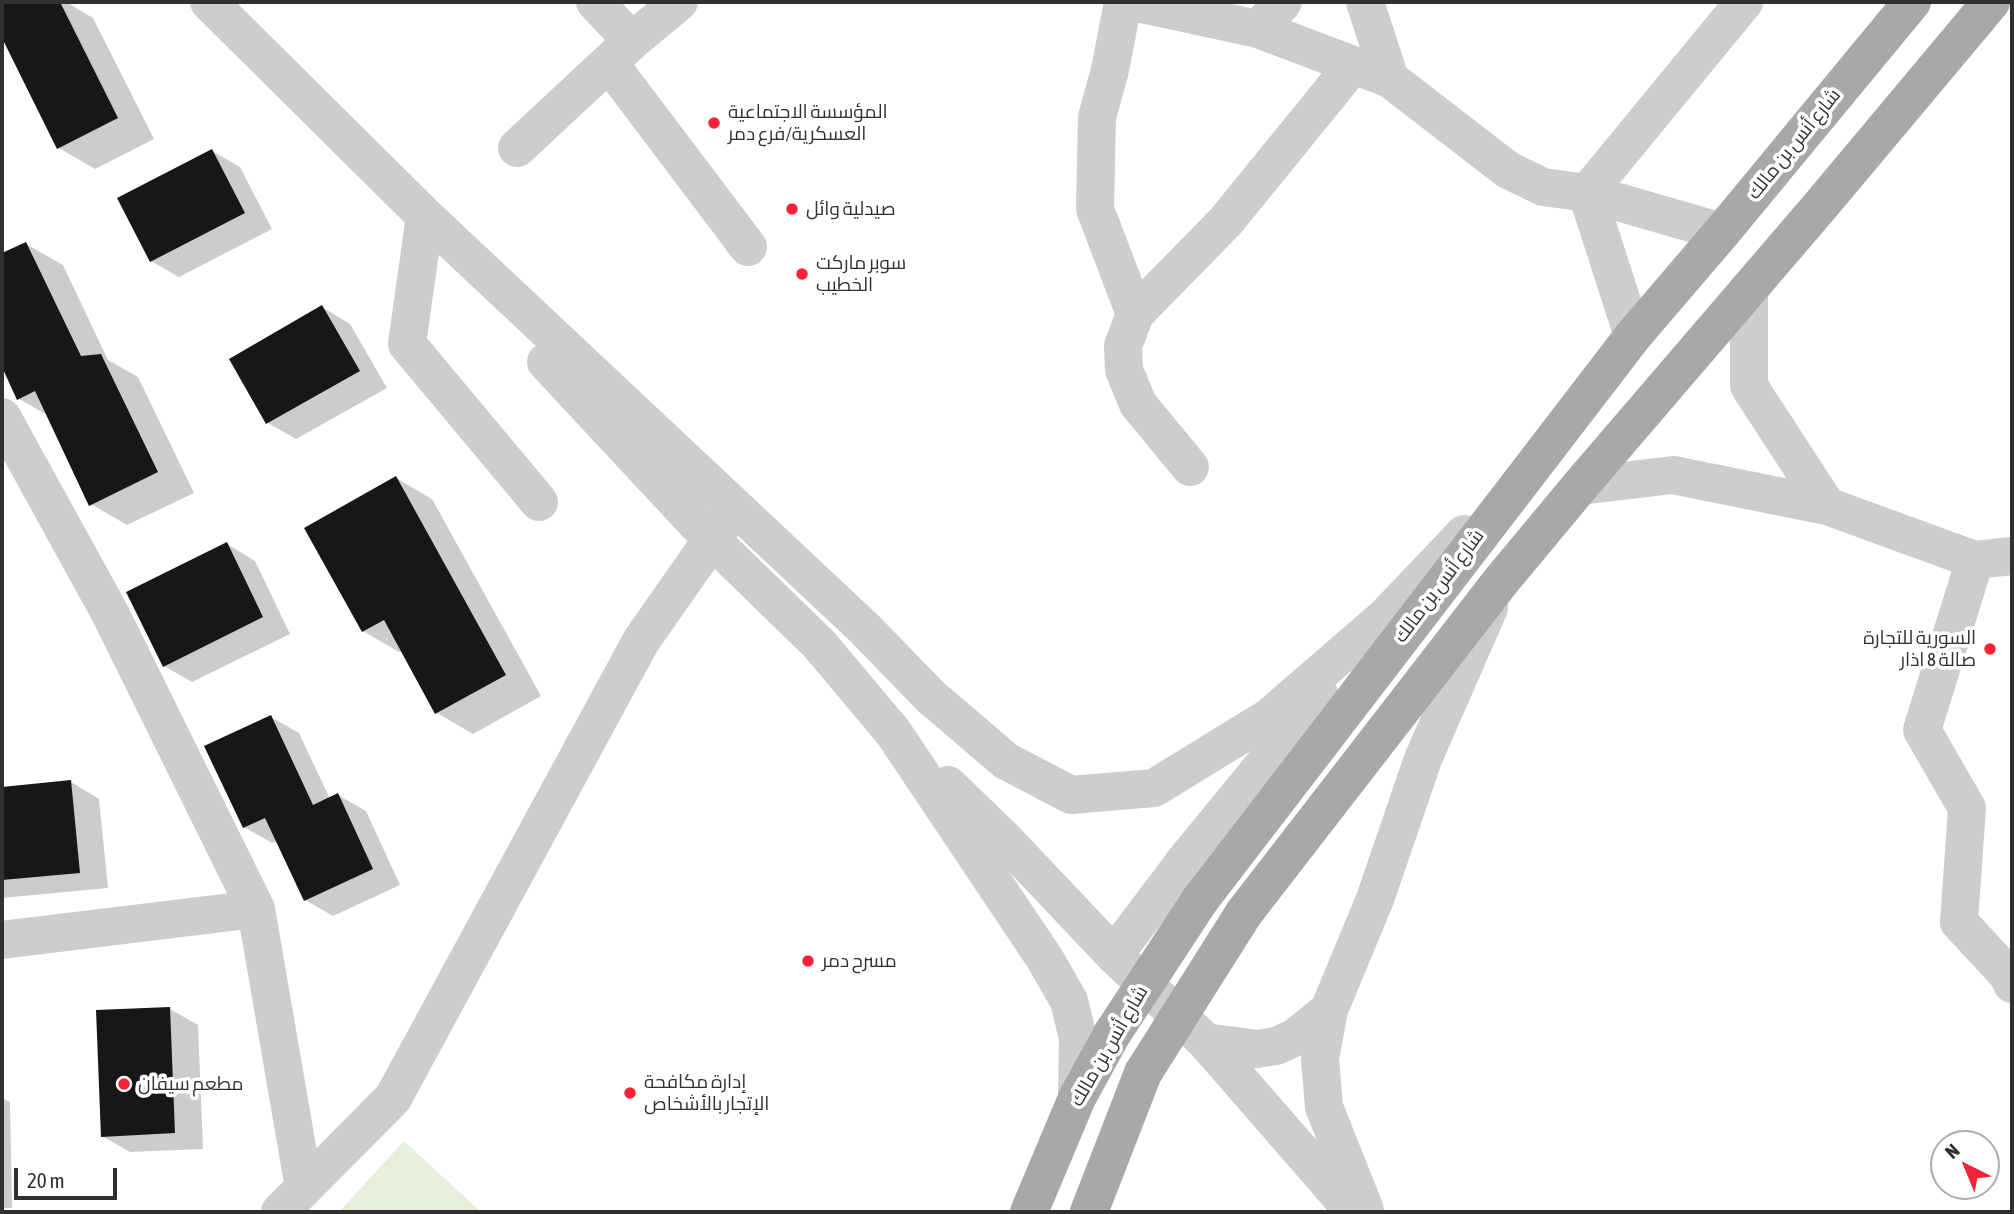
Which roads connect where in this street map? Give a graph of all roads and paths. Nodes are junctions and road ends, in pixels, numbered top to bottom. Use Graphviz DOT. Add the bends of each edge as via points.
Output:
graph roads {
  1 [pos="209,2"];
  2 [pos="595,2"];
  3 [pos="679,2"];
  4 [pos="1123,2"];
  5 [pos="1132,2"];
  6 [pos="1283,2"];
  7 [pos="1365,2"];
  8 [pos="1744,2"];
  9 [pos="1912,2"];
  10 [pos="1991,2"];
  11 [pos="1258,29"];
  12 [pos="621,52"];
  13 [pos="1352,66"];
  14 [pos="1390,79"];
  15 [pos="517,148"];
  16 [pos="1587,193"];
  17 [pos="425,216"];
  18 [pos="1722,232"];
  19 [pos="748,247"];
  20 [pos="494,281"];
  21 [pos="1749,289"];
  22 [pos="1135,314"];
  23 [pos="1633,336"];
  24 [pos="2,417"];
  25 [pos="1544,450"];
  26 [pos="1190,467"];
  27 [pos="1580,486"];
  28 [pos="539,502"];
  29 [pos="1827,506"];
  30 [pos="734,507"];
  31 [pos="712,540"];
  32 [pos="2012,556"];
  33 [pos="1975,560"];
  34 [pos="1501,581"];
  35 [pos="1386,616"];
  36 [pos="894,732"];
  37 [pos="256,909"];
  38 [pos="2,940"];
  39 [pos="1114,956"];
  40 [pos="2012,984"];
  41 [pos="1329,1010"];
  42 [pos="1206,1042"];
  43 [pos="1077,1098"];
  44 [pos="292,1200"];
  45 [pos="1029,1212"];
  46 [pos="1089,1212"];
  47 [pos="1354,1212"];
  48 [pos="1366,1212"];
  1 -- 17 [label="street"];
  2 -- 12 [label="street"];
  3 -- 12 [label="street"];
  4 -- 22 [label="street" via="1097,117 1095,209"];
  5 -- 11 [label="street"];
  6 -- 11 [label="street"];
  7 -- 14 [label="street"];
  8 -- 16 [label="street"];
  9 -- 18 [label="main road, شارع أنس بن مالك"];
  10 -- 21 [label="main road"];
  11 -- 13 [label="street"];
  12 -- 15 [label="street"];
  12 -- 19 [label="street"];
  13 -- 14 [label="street"];
  13 -- 22 [label="street" via="1226,221"];
  14 -- 16 [label="street" via="1508,170 1543,187"];
  16 -- 18 [label="street"];
  16 -- 23 [label="street"];
  17 -- 20 [label="street"];
  17 -- 28 [label="street" via="407,344"];
  18 -- 23 [label="main road, شارع أنس بن مالك"];
  20 -- 30 [label="street"];
  20 -- 31 [label="street" via="525,337"];
  21 -- 27 [label="main road"];
  21 -- 29 [label="street" via="1749,386"];
  22 -- 26 [label="street" via="1123,346 1124,370 1138,404"];
  23 -- 25 [label="main road, شارع أنس بن مالك"];
  24 -- 37 [label="street" via="111,615"];
  25 -- 35 [label="street"];
  25 -- 43 [label="main road, شارع أنس بن مالك, bridge" via="1200,900 1112,1034"];
  27 -- 29 [label="street" via="1673,475"];
  27 -- 34 [label="main road"];
  29 -- 33 [label="street"];
  30 -- 31 [label="street"];
  30 -- 35 [label="street" via="968,729 1006,761 1070,795 1154,788 1268,718"];
  31 -- 36 [label="street" via="819,644"];
  31 -- 44 [label="street" via="641,641 393,1098"];
  32 -- 33 [label="street"];
  33 -- 40 [label="street" via="1922,730 1967,808 1959,922"];
  34 -- 41 [label="street" via="1423,760 1375,899"];
  34 -- 46 [label="main road, bridge" via="1244,913 1143,1073"];
  35 -- 39 [label="street" via="1188,857"];
  36 -- 39 [label="street" via="1007,842"];
  36 -- 43 [label="street" via="1069,1001 1077,1038"];
  37 -- 38 [label="street"];
  37 -- 44 [label="street"];
  39 -- 42 [label="street"];
  41 -- 42 [label="street" via="1296,1037 1276,1046 1257,1049"];
  41 -- 48 [label="street" via="1320,1059 1324,1107"];
  42 -- 47 [label="street"];
  43 -- 45 [label="main road, شارع أنس بن مالك"];
}
